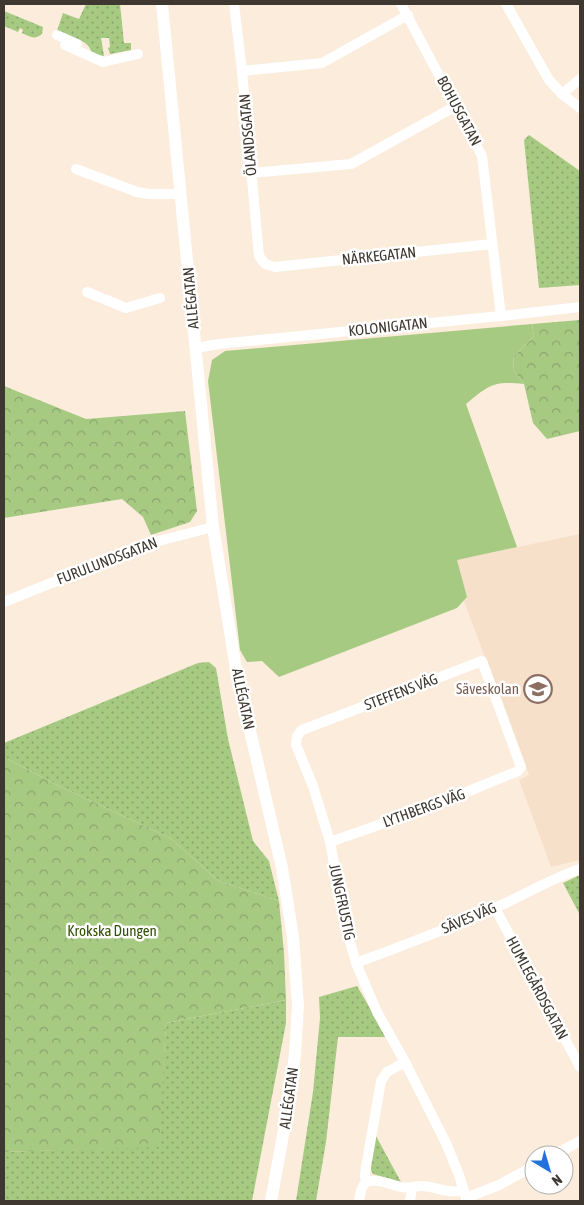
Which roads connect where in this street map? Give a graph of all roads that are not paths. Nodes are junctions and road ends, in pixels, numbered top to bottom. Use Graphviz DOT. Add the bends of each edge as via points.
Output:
graph roads {
  1 [pos="162,4"];
  2 [pos="234,4"];
  3 [pos="401,4"];
  4 [pos="506,4"];
  5 [pos="408,15"];
  6 [pos="57,36"];
  7 [pos="65,45"];
  8 [pos="86,54"];
  9 [pos="138,54"];
  10 [pos="242,71"];
  11 [pos="580,80"];
  12 [pos="562,94"];
  13 [pos="456,106"];
  14 [pos="580,108"];
  15 [pos="75,165"];
  16 [pos="251,173"];
  17 [pos="181,194"];
  18 [pos="492,244"];
  19 [pos="265,264"];
  20 [pos="86,288"];
  21 [pos="160,298"];
  22 [pos="580,307"];
  23 [pos="501,316"];
  24 [pos="196,348"];
  25 [pos="213,527"];
  26 [pos="4,602"];
  27 [pos="297,736"];
  28 [pos="518,771"];
  29 [pos="330,842"];
  30 [pos="580,869"];
  31 [pos="494,908"];
  32 [pos="356,964"];
  33 [pos="405,1062"];
  34 [pos="580,1067"];
  35 [pos="524,1171"];
  36 [pos="366,1182"];
  37 [pos="412,1188"];
  38 [pos="466,1196"];
  39 [pos="271,1201"];
  40 [pos="359,1201"];
  41 [pos="410,1201"];
  1 -- 17 [label="street, ALLÉGATAN"];
  2 -- 10 [label="street, ÖLANDSGATAN"];
  3 -- 5 [label="street, BOHUSGATAN"];
  4 -- 12 [label="street" via="549,80"];
  5 -- 10 [label="street" via="322,63"];
  5 -- 13 [label="street, BOHUSGATAN"];
  6 -- 8 [label="street" via="84,46"];
  7 -- 8 [label="street"];
  8 -- 9 [label="street" via="103,62"];
  10 -- 16 [label="street, ÖLANDSGATAN"];
  11 -- 12 [label="street"];
  12 -- 14 [label="street"];
  13 -- 16 [label="street" via="351,164"];
  13 -- 18 [label="street, BOHUSGATAN" via="482,156"];
  15 -- 17 [label="street" via="137,192"];
  16 -- 19 [label="street, ÖLANDSGATAN" via="259,256"];
  17 -- 24 [label="street, ALLÉGATAN"];
  18 -- 19 [label="street, NÄRKEGATAN" via="275,267"];
  18 -- 23 [label="street, BOHUSGATAN"];
  20 -- 21 [label="street, ALLÉGATAN" via="126,308"];
  22 -- 23 [label="street, KOLONIGATAN"];
  23 -- 24 [label="street, KOLONIGATAN"];
  24 -- 25 [label="street, ALLÉGATAN"];
  25 -- 26 [label="street, FURULUNDSGATAN" via="151,543"];
  25 -- 39 [label="street, ALLÉGATAN" via="237,675 282,868 293,937 298,1006 295,1054"];
  27 -- 28 [label="street, STEFFENS VÄG" via="302,730 482,661 521,767"];
  27 -- 29 [label="street, JUNGFRUSTIG" via="296,745"];
  28 -- 29 [label="street, LYTHBERGS VÄG" via="430,807"];
  29 -- 32 [label="street, JUNGFRUSTIG"];
  30 -- 31 [label="street, SÄVES VÄG"];
  31 -- 32 [label="street, SÄVES VÄG"];
  31 -- 34 [label="street, HUMLEGÅRDSGATAN"];
  32 -- 33 [label="street, JUNGFRUSTIG" via="377,1012"];
  33 -- 36 [label="street" via="386,1072 381,1081"];
  33 -- 38 [label="street, JUNGFRUSTIG" via="446,1143"];
  35 -- 38 [label="street" via="499,1185"];
  36 -- 37 [label="street" via="372,1180"];
  36 -- 40 [label="street"];
  37 -- 38 [label="street" via="421,1186"];
  37 -- 41 [label="street"];
}
